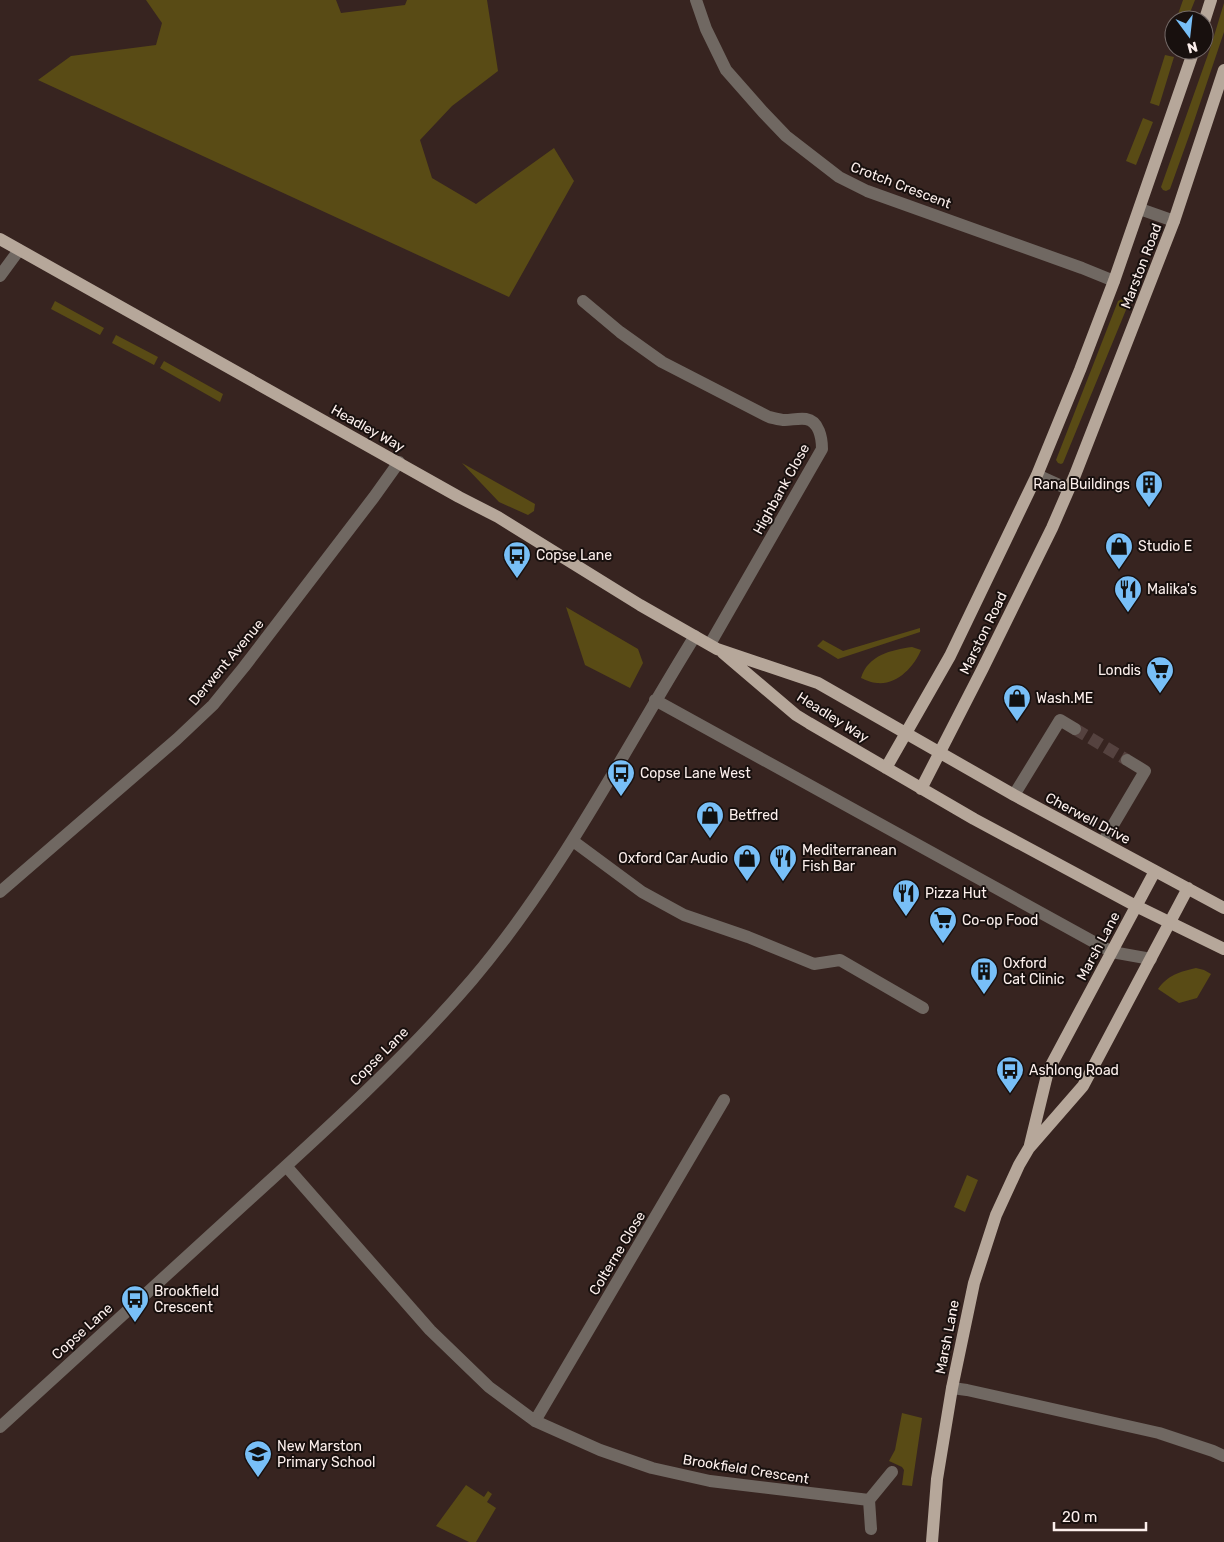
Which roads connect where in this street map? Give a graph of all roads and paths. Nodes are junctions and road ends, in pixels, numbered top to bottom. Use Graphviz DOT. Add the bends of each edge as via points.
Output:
graph roads {
  1 [pos="696,0"];
  2 [pos="1191,60"];
  3 [pos="1224,70"];
  4 [pos="1140,209"];
  5 [pos="1174,221"];
  6 [pos="0,239"];
  7 [pos="19,250"];
  8 [pos="0,276"];
  9 [pos="1114,281"];
  10 [pos="583,301"];
  11 [pos="399,462"];
  12 [pos="1037,475"];
  13 [pos="1068,489"];
  14 [pos="695,636"];
  15 [pos="714,646"];
  16 [pos="655,700"];
  17 [pos="1075,729"];
  18 [pos="906,734"];
  19 [pos="940,753"];
  20 [pos="1126,760"];
  21 [pos="886,768"];
  22 [pos="921,789"];
  23 [pos="1014,796"];
  24 [pos="573,841"];
  25 [pos="1103,842"];
  26 [pos="1155,871"];
  27 [pos="1188,888"];
  28 [pos="0,892"];
  29 [pos="1136,906"];
  30 [pos="1224,908"];
  31 [pos="1170,923"];
  32 [pos="1224,949"];
  33 [pos="1112,952"];
  34 [pos="1151,959"];
  35 [pos="923,1008"];
  36 [pos="724,1100"];
  37 [pos="1029,1148"];
  38 [pos="286,1166"];
  39 [pos="952,1388"];
  40 [pos="535,1421"];
  41 [pos="0,1427"];
  42 [pos="1224,1456"];
  43 [pos="892,1472"];
  44 [pos="869,1500"];
  45 [pos="871,1529"];
  46 [pos="932,1542"];
  1 -- 9 [label="street, Crotch Crescent" via="726,70 786,136 838,177 867,191"];
  2 -- 4 [label="main road, Marston Road"];
  3 -- 5 [label="main road, Marston Road"];
  4 -- 5 [label="street, Marston Road"];
  4 -- 9 [label="main road, Marston Road"];
  5 -- 13 [label="main road, Marston Road"];
  6 -- 7 [label="main road, Headley Way"];
  7 -- 8 [label="street"];
  7 -- 11 [label="main road, Headley Way"];
  9 -- 12 [label="main road, Marston Road"];
  10 -- 15 [label="street, Highbank Close" via="662,362 769,417 782,421 806,419 815,423 822,440 822,449"];
  11 -- 14 [label="main road, Headley Way" via="498,517"];
  11 -- 28 [label="street, Derwent Avenue" via="213,705"];
  12 -- 13 [label="street"];
  12 -- 18 [label="main road, Marston Road" via="950,656"];
  13 -- 19 [label="main road, Marston Road" via="1052,528"];
  14 -- 15 [label="main road, Headley Way"];
  14 -- 16 [label="street, Copse Lane"];
  15 -- 18 [label="main road, Headley Way" via="818,683"];
  15 -- 21 [label="main road, Headley Way" via="796,715"];
  16 -- 24 [label="street, Copse Lane"];
  16 -- 33 [label="street"];
  17 -- 23 [label="street" via="1060,720"];
  18 -- 19 [label="main road, Headley Way"];
  18 -- 21 [label="main road, Marston Road"];
  19 -- 22 [label="main road, Marston Road"];
  19 -- 23 [label="main road, Cherwell Drive"];
  20 -- 25 [label="street" via="1145,771"];
  21 -- 22 [label="main road, Headley Way"];
  22 -- 29 [label="main road, Headley Way"];
  23 -- 25 [label="main road, Cherwell Drive"];
  24 -- 35 [label="street" via="642,892 684,915 814,964 840,960"];
  24 -- 38 [label="street, Copse Lane" via="472,980 426,1030"];
  25 -- 26 [label="main road, Cherwell Drive"];
  26 -- 27 [label="main road, Cherwell Drive"];
  26 -- 29 [label="main road, Marsh Lane"];
  27 -- 30 [label="main road, Cherwell Drive"];
  27 -- 31 [label="main road, Marsh Lane"];
  29 -- 31 [label="main road"];
  29 -- 33 [label="main road, Marsh Lane"];
  31 -- 32 [label="main road"];
  31 -- 34 [label="main road, Marsh Lane"];
  33 -- 34 [label="street"];
  33 -- 37 [label="main road, Marsh Lane" via="1048,1071"];
  34 -- 37 [label="main road, Marsh Lane" via="1083,1086"];
  36 -- 40 [label="street, Colterne Close"];
  37 -- 39 [label="main road, Marsh Lane" via="996,1215 974,1282"];
  38 -- 40 [label="street, Brookfield Crescent" via="430,1330 489,1387"];
  38 -- 41 [label="street, Copse Lane"];
  39 -- 42 [label="street" via="1159,1433"];
  39 -- 46 [label="main road, Marsh Lane" via="938,1471"];
  40 -- 44 [label="street, Brookfield Crescent" via="600,1450 652,1468 710,1481"];
  43 -- 44 [label="street"];
  44 -- 45 [label="street"];
}
